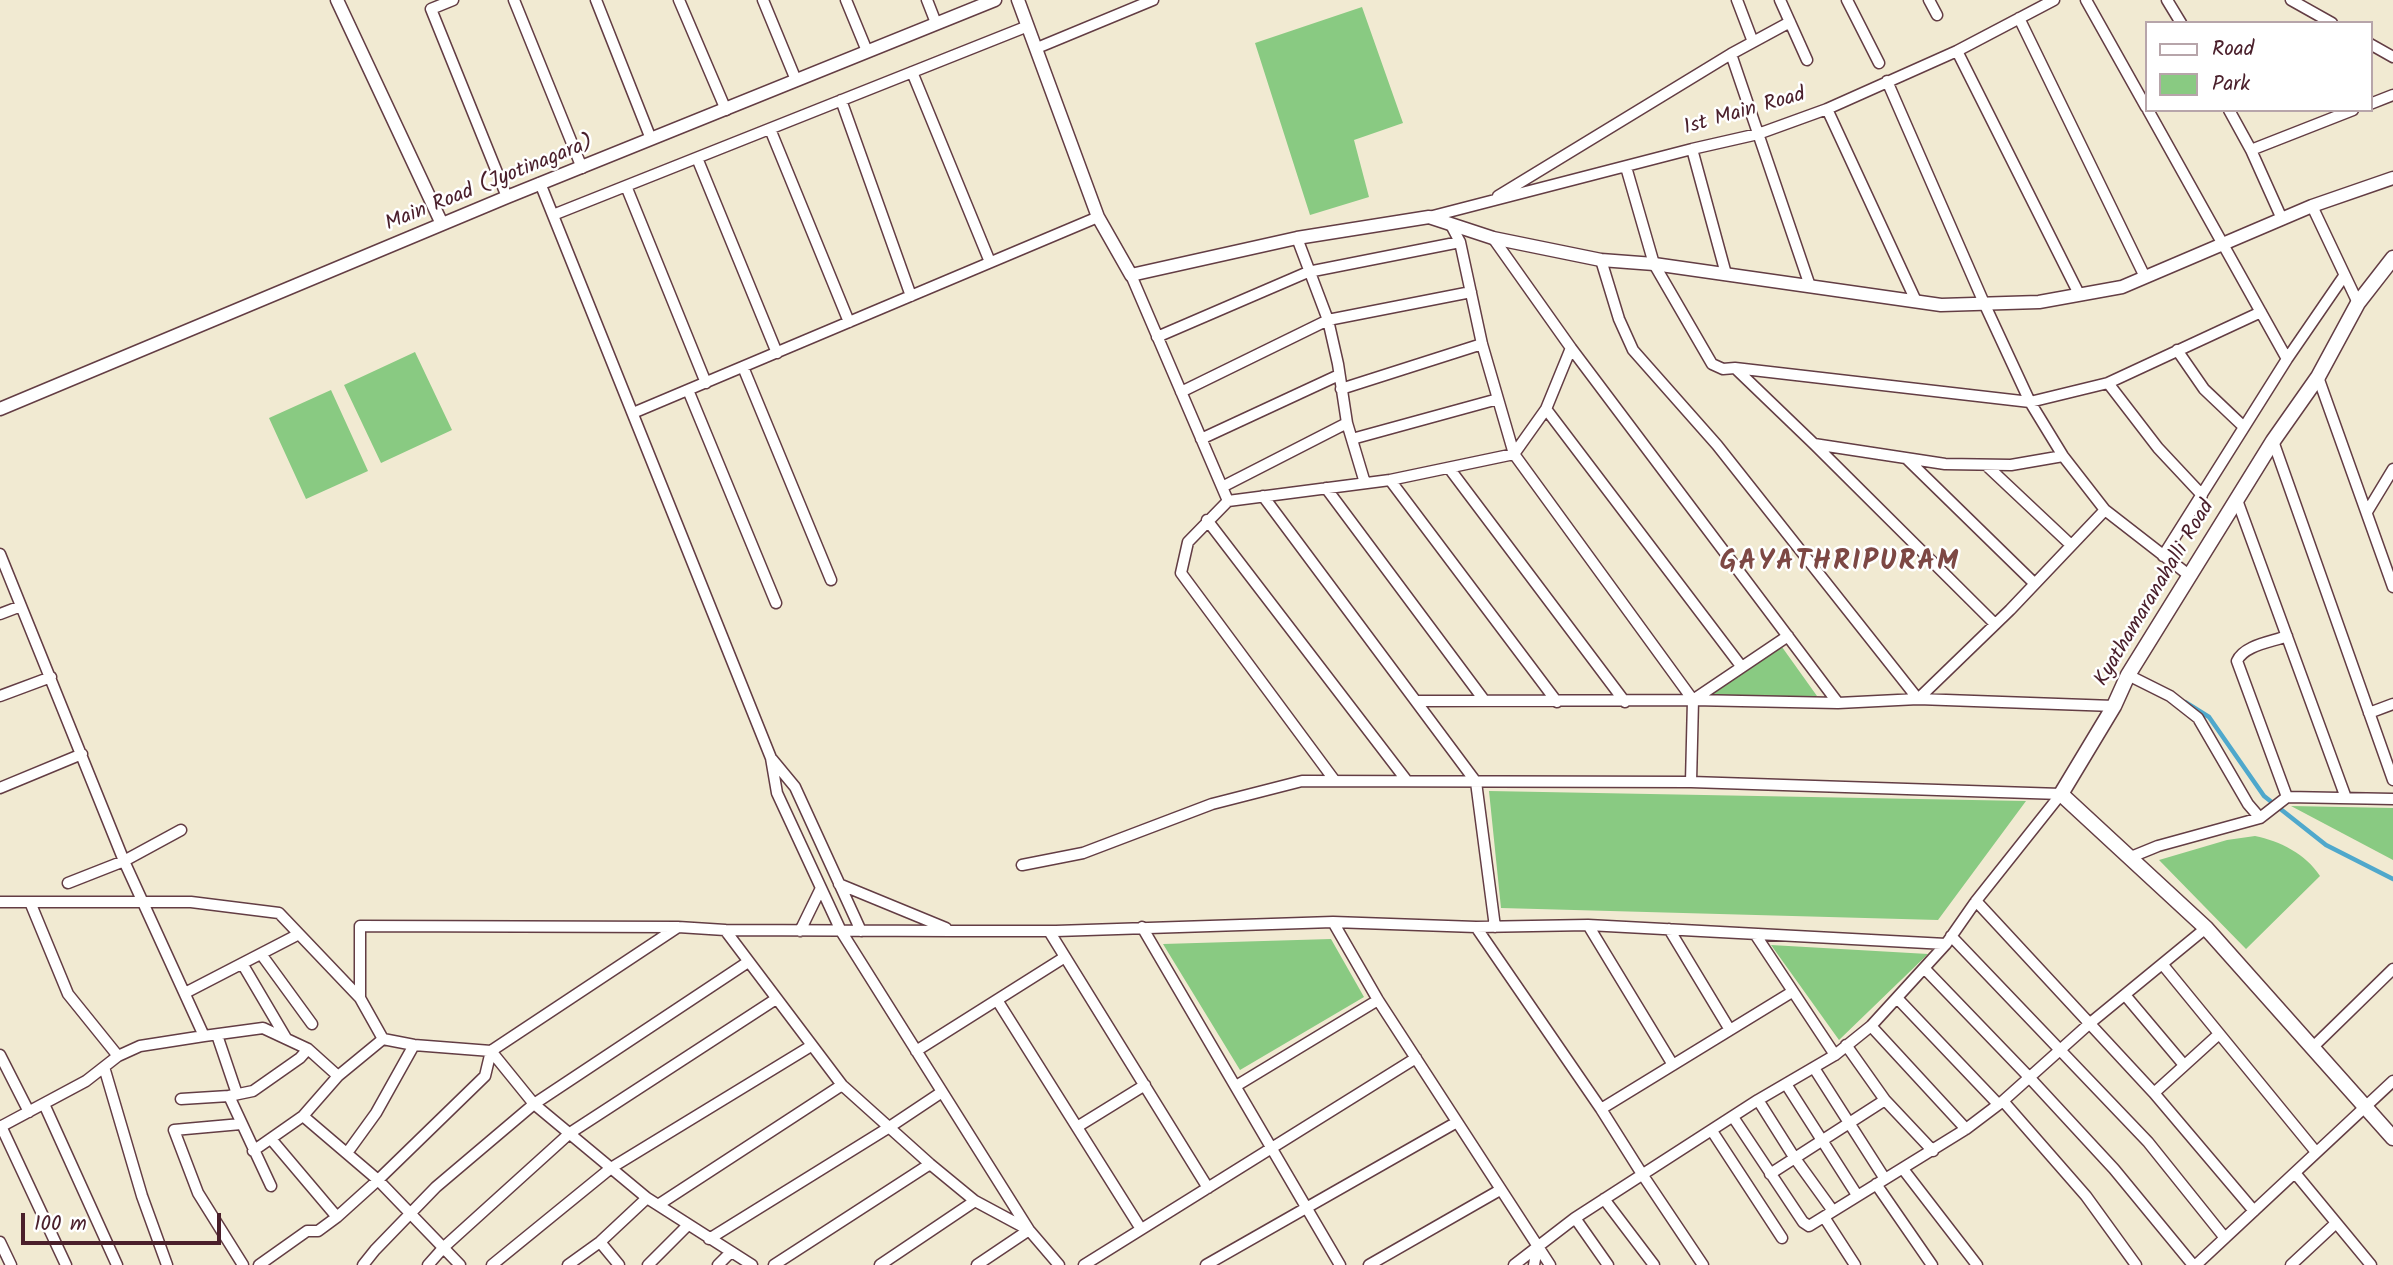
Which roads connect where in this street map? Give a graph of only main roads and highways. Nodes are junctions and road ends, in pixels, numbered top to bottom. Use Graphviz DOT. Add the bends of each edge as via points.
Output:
graph roads {
  1 [pos="2393,258"];
  2 [pos="2393,1138"];
  1 -- 2 [label="main road, Kyathamaranahalli Road" via="2358,303 2318,377 2273,441 2128,675 2061,794 2206,928"];
}
